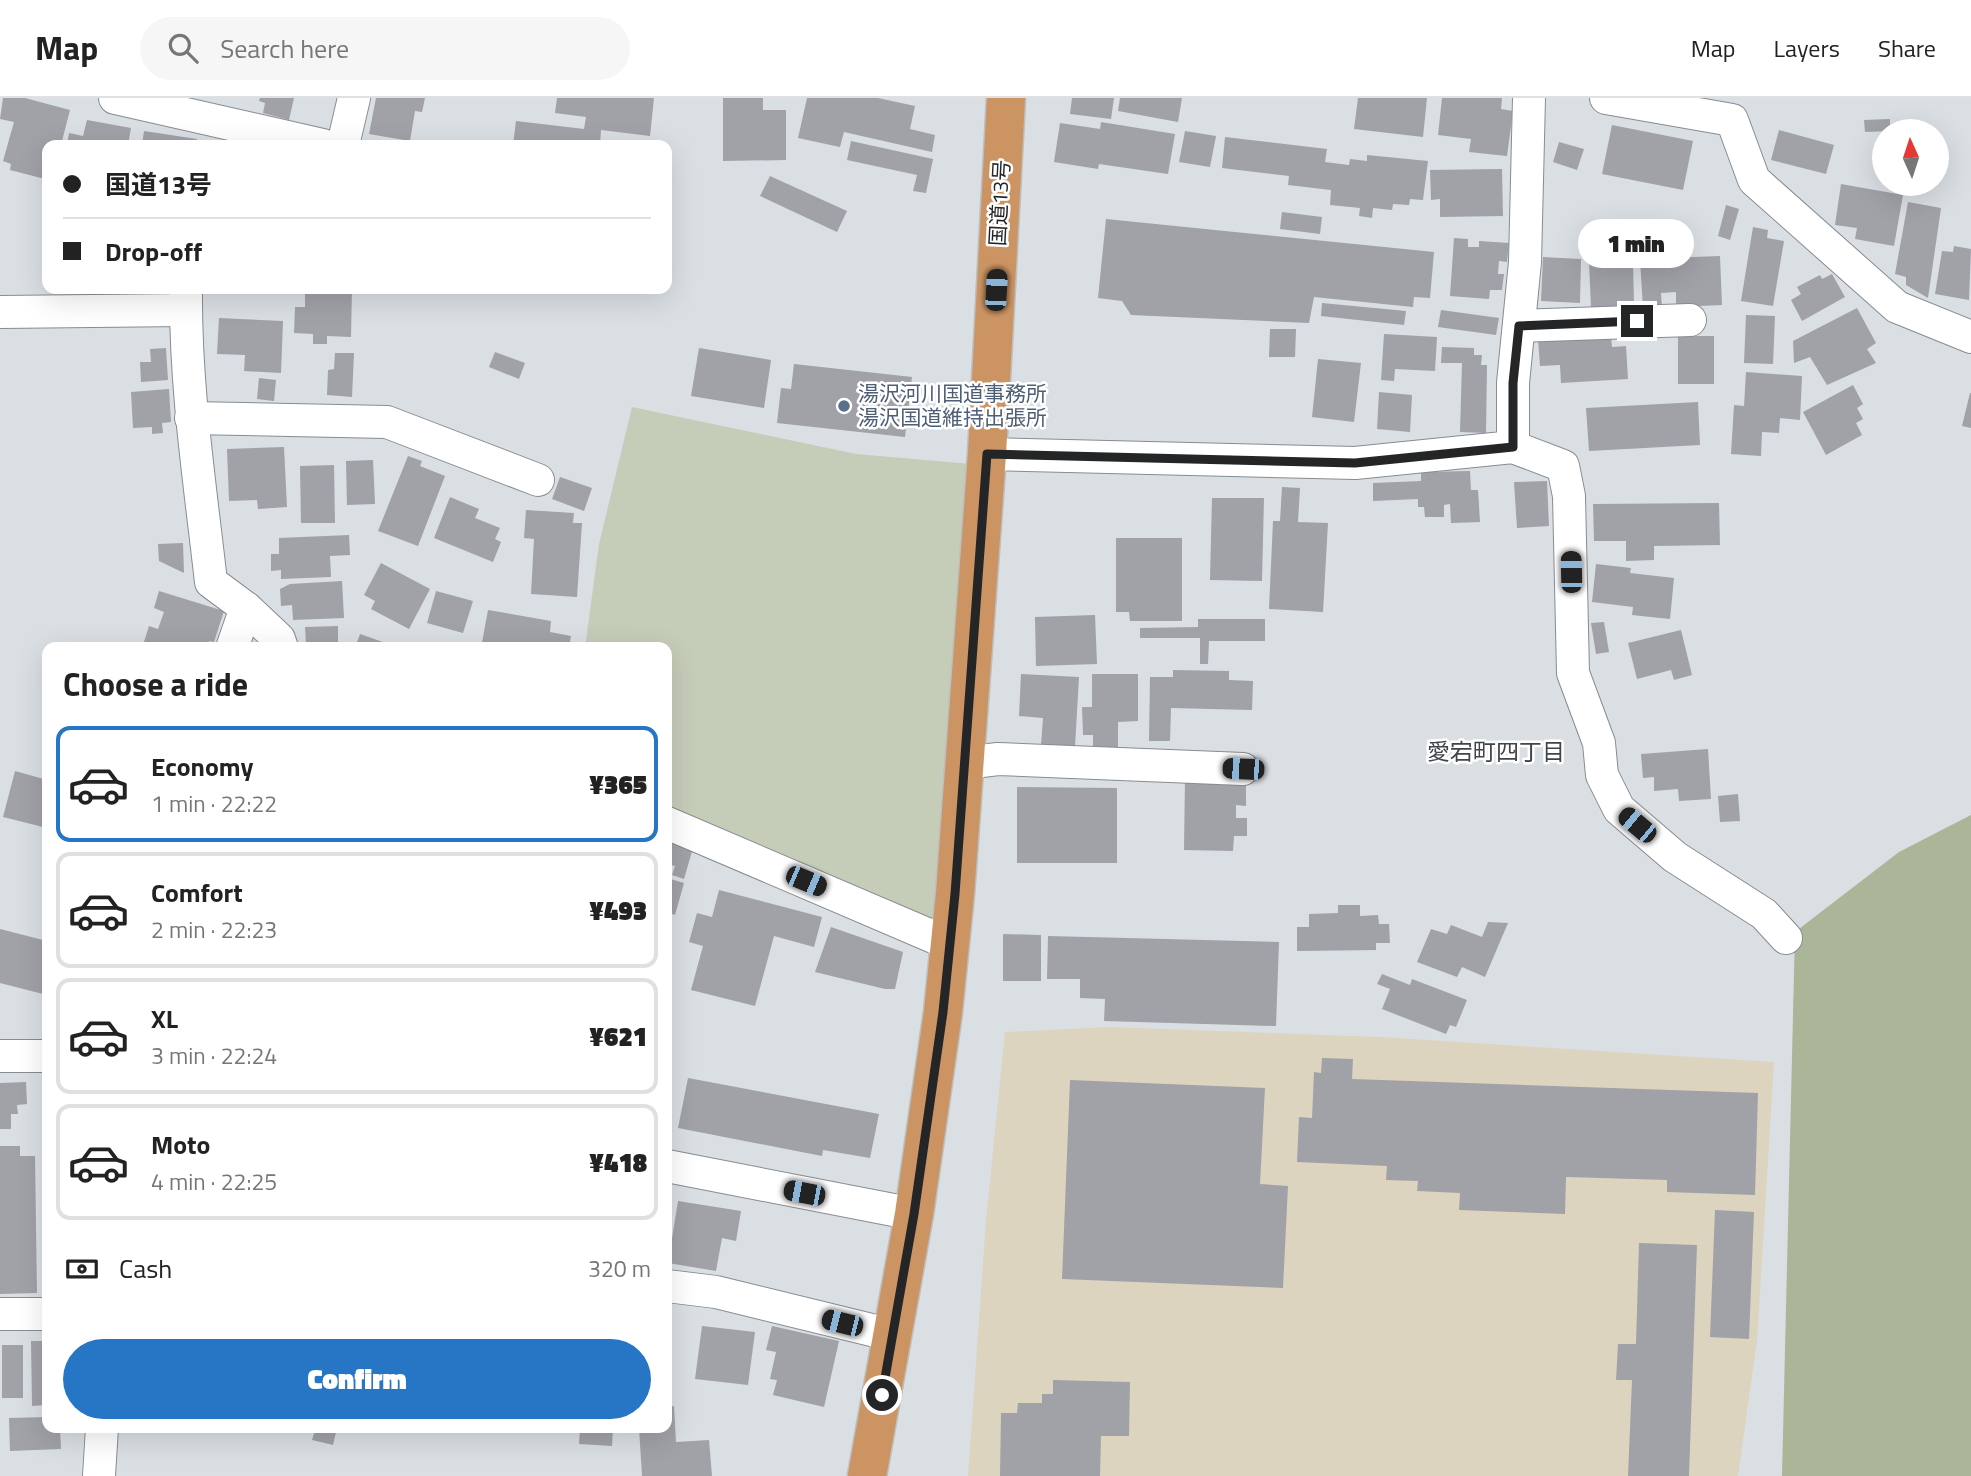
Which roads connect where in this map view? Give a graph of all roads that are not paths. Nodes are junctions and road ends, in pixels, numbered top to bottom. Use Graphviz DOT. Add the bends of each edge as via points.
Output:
graph roads {
  1 [pos="115,98"];
  2 [pos="354,98"];
  3 [pos="1006,98"];
  4 [pos="1529,98"];
  5 [pos="1606,98"];
  6 [pos="223,122"];
  7 [pos="301,140"];
  8 [pos="344,140"];
  9 [pos="185,299"];
  10 [pos="0,312"];
  11 [pos="1690,320"];
  12 [pos="1519,326"];
  13 [pos="1971,337"];
  14 [pos="191,418"];
  15 [pos="1513,447"];
  16 [pos="987,454"];
  17 [pos="538,480"];
  18 [pos="246,608"];
  19 [pos="234,642"];
  20 [pos="280,642"];
  21 [pos="965,763"];
  22 [pos="1243,769"];
  23 [pos="672,825"];
  24 [pos="1787,938"];
  25 [pos="950,944"];
  26 [pos="0,1056"];
  27 [pos="42,1056"];
  28 [pos="672,1167"];
  29 [pos="914,1214"];
  30 [pos="672,1287"];
  31 [pos="0,1314"];
  32 [pos="42,1314"];
  33 [pos="892,1335"];
  34 [pos="102,1433"];
  35 [pos="99,1476"];
  36 [pos="867,1476"];
  1 -- 6 [label="street"];
  2 -- 8 [label="street"];
  3 -- 16 [label="highway, 国道13号"];
  4 -- 12 [label="street"];
  5 -- 13 [label="street" via="1732,120 1754,180 1897,307"];
  6 -- 7 [label="street"];
  9 -- 10 [label="street"];
  9 -- 14 [label="street"];
  11 -- 12 [label="street"];
  12 -- 15 [label="street"];
  14 -- 17 [label="street" via="387,422"];
  14 -- 18 [label="street" via="211,582"];
  15 -- 16 [label="street" via="1355,463"];
  15 -- 24 [label="street" via="1563,466 1569,496 1573,673 1599,743 1602,775 1619,809 1675,857 1764,914"];
  16 -- 21 [label="highway, 国道13号"];
  18 -- 19 [label="street"];
  18 -- 20 [label="street"];
  21 -- 22 [label="street" via="998,759"];
  21 -- 25 [label="highway, 国道13号"];
  23 -- 25 [label="street"];
  25 -- 29 [label="highway, 国道13号"];
  26 -- 27 [label="street"];
  28 -- 29 [label="street"];
  29 -- 33 [label="highway, 国道13号"];
  30 -- 33 [label="street" via="716,1292"];
  31 -- 32 [label="street"];
  33 -- 36 [label="highway, 国道13号"];
  34 -- 35 [label="street"];
}
